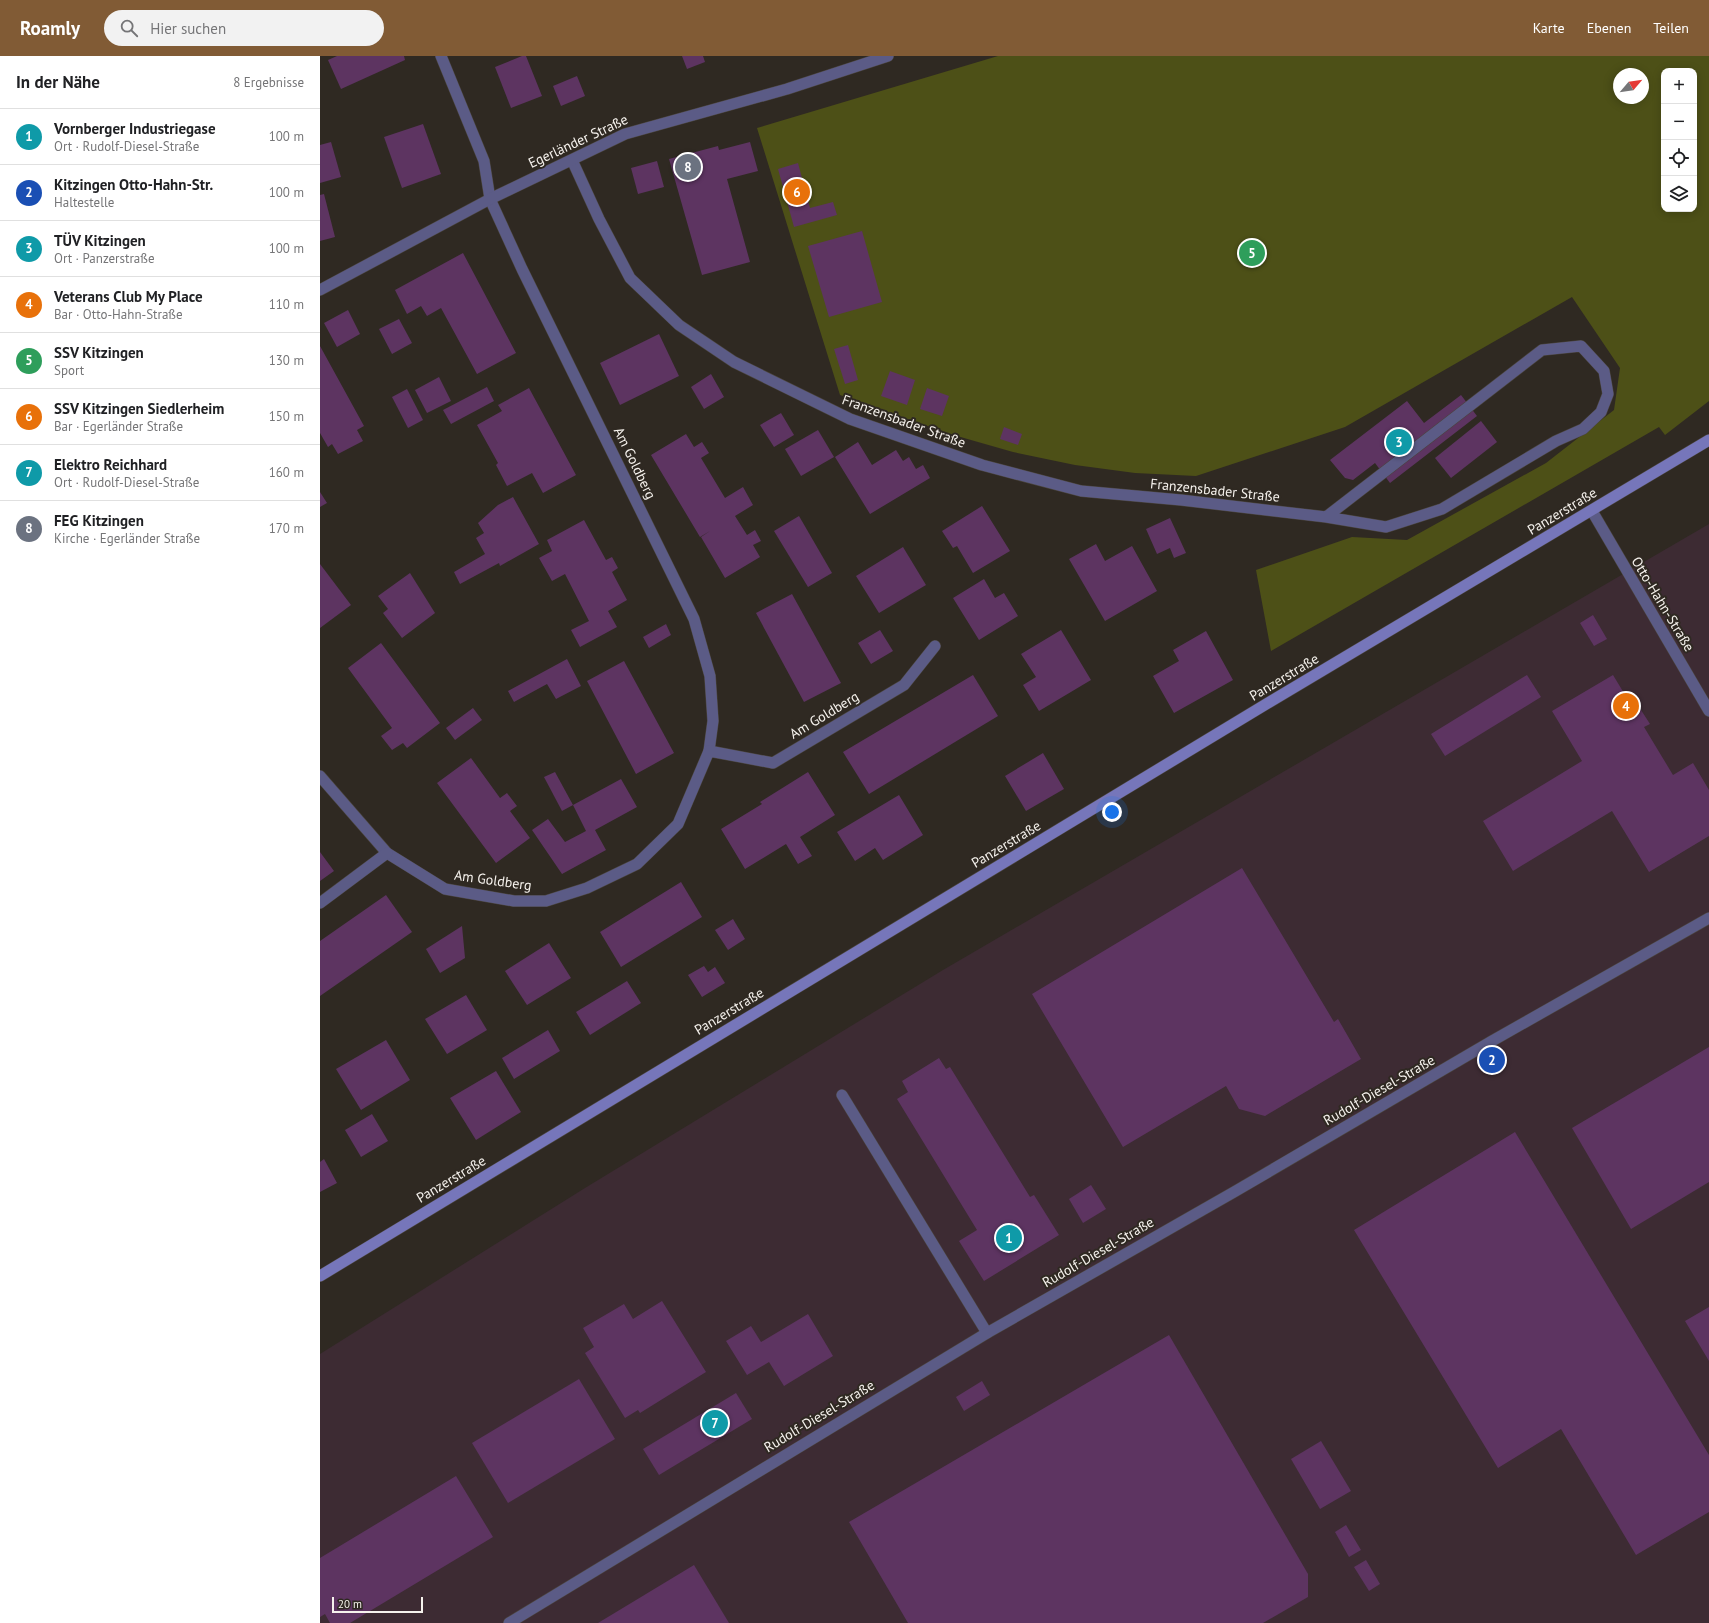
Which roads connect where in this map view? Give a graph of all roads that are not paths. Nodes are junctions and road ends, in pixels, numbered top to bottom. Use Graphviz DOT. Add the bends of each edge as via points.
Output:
graph roads {
  1 [pos="441,56"];
  2 [pos="888,56"];
  3 [pos="572,160"];
  4 [pos="490,199"];
  5 [pos="320,290"];
  6 [pos="1709,440"];
  7 [pos="1592,511"];
  8 [pos="1326,517"];
  9 [pos="935,646"];
  10 [pos="1709,711"];
  11 [pos="708,752"];
  12 [pos="320,776"];
  13 [pos="387,853"];
  14 [pos="320,903"];
  15 [pos="1709,918"];
  16 [pos="842,1095"];
  17 [pos="320,1276"];
  18 [pos="987,1332"];
  19 [pos="509,1623"];
  1 -- 4 [label="street, Am Goldberg" via="484,161"];
  2 -- 3 [label="street, Egerländer Straße" via="787,89 625,134"];
  3 -- 4 [label="street, Egerländer Straße"];
  3 -- 8 [label="street, Franzensbader Straße" via="630,278 679,325 741,366 850,420 982,465 1081,491"];
  4 -- 5 [label="street, Egerländer Straße"];
  4 -- 11 [label="street, Am Goldberg" via="694,619 710,676 713,721"];
  6 -- 7 [label="main road, Panzerstraße"];
  7 -- 10 [label="street, Otto-Hahn-Straße"];
  7 -- 17 [label="main road, Panzerstraße" via="1260,708"];
  8 -- 8 [label="street, Franzensbader Straße" via="1542,350 1580,346 1604,371 1608,394 1601,412 1583,429 1556,440 1442,509 1386,527"];
  9 -- 11 [label="street, Am Goldberg" via="904,686 773,763"];
  11 -- 13 [label="street, Am Goldberg" via="678,824 636,864 587,888 546,901 514,901 446,889"];
  12 -- 13 [label="street, Am Goldberg"];
  13 -- 14 [label="street"];
  15 -- 18 [label="street, Rudolf-Diesel-Straße" via="1492,1040 1234,1192"];
  16 -- 18 [label="street"];
  18 -- 19 [label="street, Rudolf-Diesel-Straße"];
}
